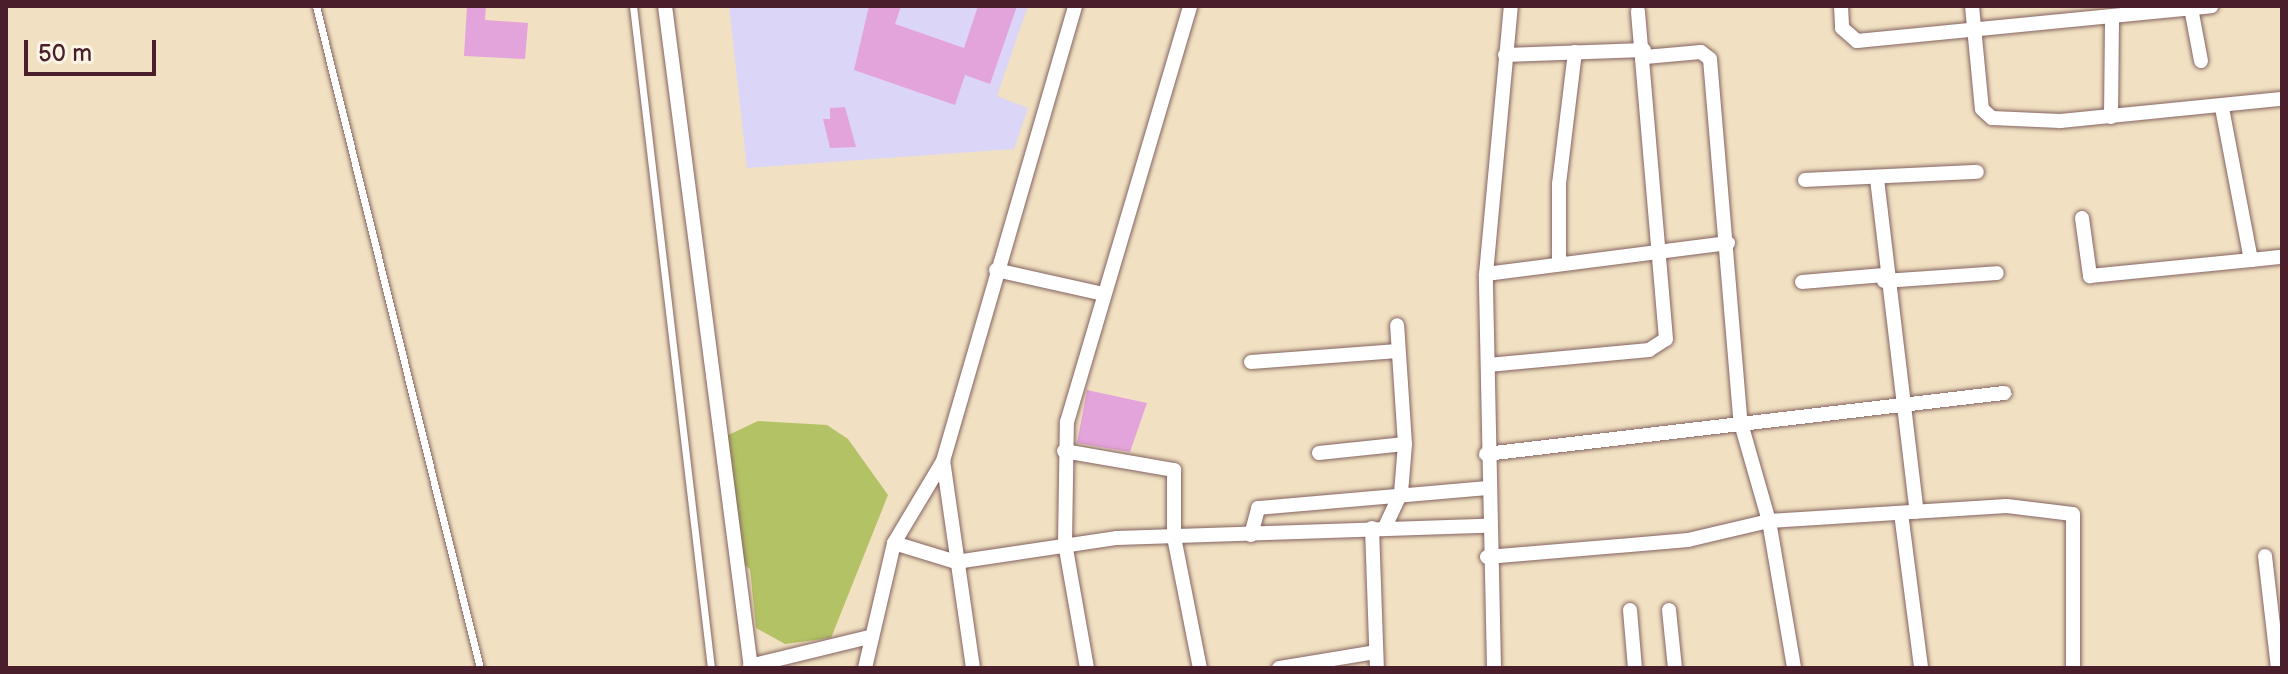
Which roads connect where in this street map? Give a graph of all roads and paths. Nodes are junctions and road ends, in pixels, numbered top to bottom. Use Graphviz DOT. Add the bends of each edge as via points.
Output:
graph roads {
  1 [pos="316,6"];
  2 [pos="633,6"];
  3 [pos="665,6"];
  4 [pos="1075,6"];
  5 [pos="1190,6"];
  6 [pos="1511,6"];
  7 [pos="1841,6"];
  8 [pos="1972,6"];
  9 [pos="2211,6"];
  10 [pos="2191,8"];
  11 [pos="1638,11"];
  12 [pos="2132,11"];
  13 [pos="2112,20"];
  14 [pos="1975,32"];
  15 [pos="1575,52"];
  16 [pos="1645,54"];
  17 [pos="1505,55"];
  18 [pos="2201,61"];
  19 [pos="2282,99"];
  20 [pos="2222,108"];
  21 [pos="2111,117"];
  22 [pos="1977,172"];
  23 [pos="1877,179"];
  24 [pos="1805,180"];
  25 [pos="2082,218"];
  26 [pos="1728,243"];
  27 [pos="1662,254"];
  28 [pos="2282,257"];
  29 [pos="2251,260"];
  30 [pos="1559,264"];
  31 [pos="996,270"];
  32 [pos="1997,273"];
  33 [pos="1486,274"];
  34 [pos="1884,278"];
  35 [pos="1802,282"];
  36 [pos="1103,294"];
  37 [pos="1397,325"];
  38 [pos="1398,351"];
  39 [pos="1251,362"];
  40 [pos="1488,365"];
  41 [pos="2004,393"];
  42 [pos="1899,400"];
  43 [pos="1740,420"];
  44 [pos="1405,444"];
  45 [pos="1064,451"];
  46 [pos="1319,453"];
  47 [pos="1486,454"];
  48 [pos="943,461"];
  49 [pos="1486,488"];
  50 [pos="1401,493"];
  51 [pos="1917,512"];
  52 [pos="1901,513"];
  53 [pos="1769,521"];
  54 [pos="1486,526"];
  55 [pos="1379,527"];
  56 [pos="1251,535"];
  57 [pos="1174,537"];
  58 [pos="894,543"];
  59 [pos="1065,543"];
  60 [pos="2265,556"];
  61 [pos="1487,557"];
  62 [pos="956,562"];
  63 [pos="1630,610"];
  64 [pos="1669,610"];
  65 [pos="869,637"];
  66 [pos="1376,652"];
  67 [pos="750,667"];
  68 [pos="480,668"];
  69 [pos="711,668"];
  70 [pos="865,668"];
  71 [pos="973,668"];
  72 [pos="1087,668"];
  73 [pos="1200,668"];
  74 [pos="1279,668"];
  75 [pos="1377,668"];
  76 [pos="1494,668"];
  77 [pos="1635,668"];
  78 [pos="1675,668"];
  79 [pos="1794,668"];
  80 [pos="1921,668"];
  81 [pos="2073,668"];
  82 [pos="2278,668"];
  1 -- 68 [label="lane"];
  2 -- 69 [label="lane"];
  3 -- 67 [label="street"];
  4 -- 31 [label="street"];
  5 -- 36 [label="street"];
  6 -- 17 [label="street"];
  7 -- 14 [label="street" via="1842,28 1857,41"];
  8 -- 14 [label="street"];
  9 -- 10 [label="street"];
  10 -- 12 [label="street"];
  10 -- 18 [label="street"];
  11 -- 16 [label="street"];
  12 -- 13 [label="street"];
  13 -- 14 [label="street"];
  13 -- 21 [label="street"];
  14 -- 21 [label="street" via="1984,114"];
  15 -- 16 [label="street"];
  15 -- 17 [label="street"];
  15 -- 30 [label="street" via="1559,184"];
  16 -- 26 [label="street" via="1701,52 1710,59"];
  16 -- 27 [label="street"];
  17 -- 33 [label="street"];
  19 -- 20 [label="street"];
  20 -- 21 [label="street"];
  20 -- 29 [label="street"];
  22 -- 23 [label="street"];
  23 -- 24 [label="street"];
  23 -- 34 [label="street"];
  25 -- 29 [label="street" via="2090,276"];
  26 -- 27 [label="street"];
  26 -- 43 [label="street"];
  27 -- 30 [label="street"];
  27 -- 40 [label="street" via="1666,339 1660,348"];
  28 -- 29 [label="street"];
  30 -- 33 [label="street"];
  31 -- 36 [label="street"];
  31 -- 48 [label="street"];
  32 -- 34 [label="street"];
  33 -- 40 [label="street"];
  34 -- 35 [label="street"];
  34 -- 42 [label="street"];
  36 -- 45 [label="street" via="1072,395"];
  37 -- 38 [label="street"];
  38 -- 39 [label="street"];
  38 -- 44 [label="street"];
  40 -- 47 [label="street"];
  41 -- 42 [label="street"];
  42 -- 43 [label="street"];
  42 -- 51 [label="street"];
  43 -- 47 [label="street"];
  43 -- 53 [label="street"];
  44 -- 46 [label="street"];
  44 -- 50 [label="street"];
  45 -- 57 [label="street" via="1167,465 1176,476"];
  45 -- 59 [label="street"];
  47 -- 49 [label="street"];
  48 -- 58 [label="street"];
  48 -- 62 [label="street"];
  49 -- 50 [label="street"];
  49 -- 54 [label="street"];
  50 -- 55 [label="street"];
  50 -- 56 [label="street" via="1258,508"];
  51 -- 52 [label="street"];
  51 -- 81 [label="street" via="2007,506 2073,514"];
  52 -- 53 [label="street"];
  52 -- 80 [label="street"];
  53 -- 61 [label="street" via="1688,540"];
  53 -- 79 [label="street"];
  54 -- 55 [label="street"];
  54 -- 61 [label="street"];
  55 -- 56 [label="street"];
  55 -- 66 [label="street"];
  56 -- 57 [label="street"];
  57 -- 59 [label="street"];
  57 -- 73 [label="street"];
  58 -- 62 [label="street"];
  58 -- 65 [label="street"];
  59 -- 62 [label="street"];
  59 -- 72 [label="street"];
  60 -- 82 [label="street"];
  61 -- 76 [label="street"];
  62 -- 71 [label="street"];
  63 -- 77 [label="street"];
  64 -- 78 [label="street"];
  65 -- 67 [label="street"];
  65 -- 70 [label="street"];
  66 -- 74 [label="street"];
  66 -- 75 [label="street"];
}
